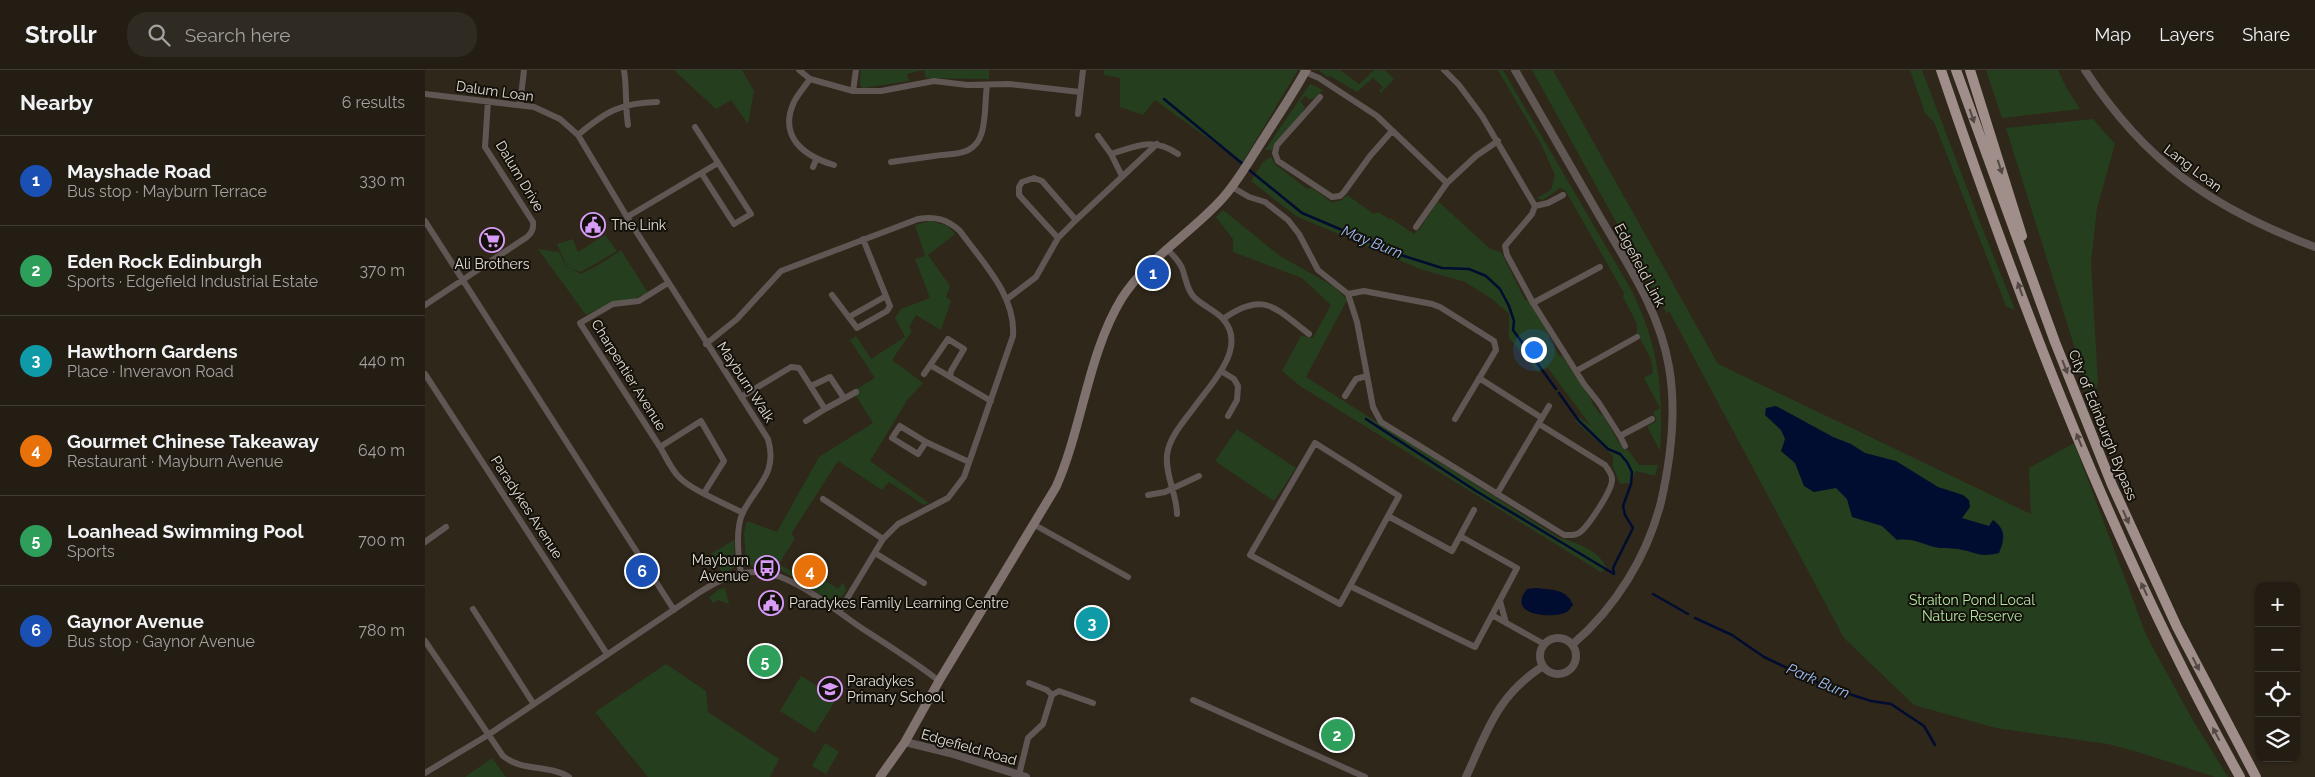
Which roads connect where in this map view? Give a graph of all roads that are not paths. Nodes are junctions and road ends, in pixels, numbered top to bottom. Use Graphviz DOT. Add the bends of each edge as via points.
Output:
graph roads {
  1 [pos="524,70"];
  2 [pos="624,70"];
  3 [pos="799,70"];
  4 [pos="856,70"];
  5 [pos="1083,70"];
  6 [pos="1444,70"];
  7 [pos="1515,70"];
  8 [pos="1940,70"];
  9 [pos="1956,70"];
  10 [pos="1970,70"];
  11 [pos="2085,70"];
  12 [pos="1306,71"];
  13 [pos="810,79"];
  14 [pos="987,85"];
  15 [pos="853,91"];
  16 [pos="1080,92"];
  17 [pos="425,94"];
  18 [pos="1320,97"];
  19 [pos="488,101"];
  20 [pos="657,102"];
  21 [pos="624,104"];
  22 [pos="520,105"];
  23 [pos="1078,114"];
  24 [pos="628,124"];
  25 [pos="695,127"];
  26 [pos="1392,131"];
  27 [pos="577,135"];
  28 [pos="1098,136"];
  29 [pos="1498,142"];
  30 [pos="1157,144"];
  31 [pos="1111,154"];
  32 [pos="1178,154"];
  33 [pos="816,160"];
  34 [pos="891,162"];
  35 [pos="719,163"];
  36 [pos="834,165"];
  37 [pos="813,167"];
  38 [pos="702,174"];
  39 [pos="1122,176"];
  40 [pos="1447,183"];
  41 [pos="1232,187"];
  42 [pos="1563,195"];
  43 [pos="1535,206"];
  44 [pos="627,217"];
  45 [pos="1076,220"];
  46 [pos="425,221"];
  47 [pos="1416,227"];
  48 [pos="1058,238"];
  49 [pos="863,239"];
  50 [pos="2315,247"];
  51 [pos="1169,250"];
  52 [pos="1600,267"];
  53 [pos="464,279"];
  54 [pos="668,283"];
  55 [pos="1348,294"];
  56 [pos="832,295"];
  57 [pos="886,296"];
  58 [pos="1007,299"];
  59 [pos="1533,303"];
  60 [pos="425,305"];
  61 [pos="849,316"];
  62 [pos="1223,319"];
  63 [pos="1304,332"];
  64 [pos="1637,337"];
  65 [pos="2055,342"];
  66 [pos="707,344"];
  67 [pos="931,365"];
  68 [pos="1221,371"];
  69 [pos="1576,371"];
  70 [pos="425,374"];
  71 [pos="924,374"];
  72 [pos="1367,376"];
  73 [pos="950,377"];
  74 [pos="1479,378"];
  75 [pos="811,386"];
  76 [pos="856,392"];
  77 [pos="1345,396"];
  78 [pos="741,397"];
  79 [pos="844,398"];
  80 [pos="991,401"];
  81 [pos="1549,406"];
  82 [pos="825,409"];
  83 [pos="1228,416"];
  84 [pos="1455,419"];
  85 [pos="1652,419"];
  86 [pos="806,421"];
  87 [pos="1541,421"];
  88 [pos="1620,436"];
  89 [pos="926,442"];
  90 [pos="1625,446"];
  91 [pos="660,447"];
  92 [pos="969,462"];
  93 [pos="1199,476"];
  94 [pos="1173,488"];
  95 [pos="704,493"];
  96 [pos="1497,494"];
  97 [pos="1147,495"];
  98 [pos="823,499"];
  99 [pos="1474,510"];
  100 [pos="743,513"];
  101 [pos="1177,514"];
  102 [pos="1388,516"];
  103 [pos="1033,524"];
  104 [pos="446,527"];
  105 [pos="1460,536"];
  106 [pos="883,539"];
  107 [pos="425,542"];
  108 [pos="875,553"];
  109 [pos="741,573"];
  110 [pos="1128,577"];
  111 [pos="924,582"];
  112 [pos="1350,586"];
  113 [pos="1500,601"];
  114 [pos="473,609"];
  115 [pos="674,610"];
  116 [pos="839,612"];
  117 [pos="1492,615"];
  118 [pos="1506,624"];
  119 [pos="425,641"];
  120 [pos="1544,644"];
  121 [pos="1573,644"];
  122 [pos="607,654"];
  123 [pos="1543,666"];
  124 [pos="939,680"];
  125 [pos="1029,683"];
  126 [pos="1052,695"];
  127 [pos="1193,700"];
  128 [pos="533,703"];
  129 [pos="1093,703"];
  130 [pos="488,735"];
  131 [pos="905,742"];
  132 [pos="425,773"];
  133 [pos="1009,775"];
  134 [pos="1022,776"];
  135 [pos="569,777"];
  136 [pos="880,777"];
  137 [pos="1365,777"];
  138 [pos="1466,777"];
  139 [pos="2240,777"];
  140 [pos="2256,777"];
  1 -- 22 [label="street"];
  2 -- 21 [label="street" via="627,90"];
  3 -- 13 [label="street"];
  4 -- 15 [label="street"];
  5 -- 16 [label="street"];
  6 -- 29 [label="street" via="1464,92"];
  7 -- 121 [label="street, Edgefield Link" via="1644,294 1662,339 1671,381 1668,464 1651,533 1619,593 1599,619"];
  139 -- 8 [label="highway, City of Edinburgh Bypass, one-way" via="2164,634 2102,497 2023,297"];
  9 -- 65 [label="highway, City of Edinburgh Bypass, one-way"];
  10 -- 65 [label="highway, one-way"];
  11 -- 50 [label="street, Lang Loan" via="2122,122 2183,179 2232,211"];
  12 -- 26 [label="street" via="1369,111"];
  12 -- 41 [label="main road"];
  13 -- 15 [label="street"];
  13 -- 33 [label="street" via="794,103 790,122 794,141"];
  14 -- 15 [label="street" via="934,81 881,91"];
  14 -- 16 [label="street" via="1009,84"];
  14 -- 34 [label="street" via="982,133 968,151 952,156"];
  16 -- 23 [label="street"];
  17 -- 19 [label="street, Dalum Loan"];
  18 -- 26 [label="street" via="1308,105 1277,145 1276,157 1331,197 1340,196"];
  19 -- 22 [label="street, Dalum Loan"];
  19 -- 53 [label="street, Dalum Drive" via="485,147 533,222 531,234"];
  20 -- 21 [label="street"];
  21 -- 24 [label="street"];
  21 -- 27 [label="street" via="595,120"];
  22 -- 27 [label="street, Dalum Loan" via="548,112"];
  25 -- 35 [label="street"];
  26 -- 40 [label="street"];
  27 -- 44 [label="street, Dalum Loan"];
  28 -- 31 [label="street"];
  29 -- 40 [label="street" via="1476,156"];
  29 -- 43 [label="street"];
  30 -- 31 [label="street" via="1149,143"];
  30 -- 32 [label="street"];
  30 -- 39 [label="street"];
  31 -- 39 [label="street"];
  33 -- 36 [label="street"];
  33 -- 37 [label="street"];
  35 -- 38 [label="street"];
  35 -- 38 [label="street" via="751,214 734,224"];
  38 -- 44 [label="street"];
  39 -- 45 [label="street"];
  40 -- 47 [label="street"];
  41 -- 51 [label="main road"];
  41 -- 55 [label="street" via="1265,202 1288,220 1318,270"];
  42 -- 43 [label="street"];
  43 -- 59 [label="street" via="1505,246"];
  44 -- 54 [label="street, Mayburn Walk"];
  45 -- 48 [label="street"];
  45 -- 48 [label="street" via="1042,180 1034,178 1022,182 1019,195"];
  46 -- 53 [label="street"];
  48 -- 58 [label="street" via="1036,277"];
  49 -- 57 [label="street"];
  49 -- 58 [label="street" via="918,219 941,218 960,231"];
  49 -- 66 [label="street" via="781,271 737,319"];
  51 -- 62 [label="street" via="1180,264 1187,287 1194,296"];
  51 -- 103 [label="main road" via="1147,268 1121,300 1088,383 1066,464"];
  52 -- 59 [label="street"];
  53 -- 60 [label="street"];
  53 -- 115 [label="street"];
  54 -- 66 [label="street, Mayburn Walk"];
  54 -- 91 [label="street, Charpentier Avenue" via="639,301 613,304 580,323"];
  55 -- 72 [label="street"];
  55 -- 74 [label="street" via="1364,291 1432,304 1479,331 1497,346"];
  56 -- 61 [label="street"];
  57 -- 61 [label="street"];
  57 -- 61 [label="street" via="890,306 887,311 857,328"];
  58 -- 80 [label="street" via="1014,322 1013,336"];
  59 -- 69 [label="street"];
  62 -- 63 [label="street" via="1237,309 1258,303 1268,304"];
  62 -- 68 [label="street" via="1228,327 1231,348"];
  64 -- 69 [label="street"];
  65 -- 140 [label="highway, City of Edinburgh Bypass, one-way" via="2148,566"];
  66 -- 78 [label="street, Mayburn Walk"];
  67 -- 71 [label="street"];
  67 -- 73 [label="street"];
  67 -- 73 [label="street" via="948,339 964,349"];
  68 -- 83 [label="street" via="1239,386 1237,400"];
  68 -- 94 [label="street" via="1181,424 1169,447 1167,466"];
  69 -- 88 [label="street"];
  70 -- 122 [label="street, Paradykes Avenue"];
  72 -- 77 [label="street" via="1356,379"];
  72 -- 96 [label="street" via="1373,407 1381,422"];
  73 -- 80 [label="street"];
  74 -- 84 [label="street"];
  74 -- 87 [label="street"];
  75 -- 78 [label="street" via="799,368 791,367"];
  75 -- 79 [label="street" via="830,377"];
  75 -- 82 [label="street"];
  76 -- 79 [label="street"];
  78 -- 100 [label="street, Mayburn Walk" via="768,439 771,461 769,472"];
  79 -- 82 [label="street"];
  80 -- 92 [label="street"];
  81 -- 87 [label="street"];
  82 -- 86 [label="street"];
  85 -- 88 [label="street"];
  87 -- 96 [label="street"];
  87 -- 96 [label="street" via="1605,465 1612,480 1610,490 1585,528 1571,536 1564,535"];
  88 -- 90 [label="street"];
  89 -- 89 [label="street" via="900,426 891,438 918,454"];
  89 -- 92 [label="street"];
  91 -- 95 [label="street, Charpentier Avenue" via="679,477 696,491"];
  91 -- 95 [label="street, Charpentier Avenue" via="701,421 724,460"];
  92 -- 106 [label="street" via="964,477 947,498 898,524"];
  93 -- 94 [label="street"];
  94 -- 97 [label="street"];
  94 -- 101 [label="street"];
  95 -- 100 [label="street, Charpentier Avenue"];
  98 -- 106 [label="street"];
  99 -- 105 [label="street"];
  100 -- 109 [label="street, Mayburn Walk" via="738,529"];
  102 -- 105 [label="street" via="1452,551"];
  102 -- 112 [label="street"];
  102 -- 112 [label="street" via="1399,496 1315,444 1250,554 1340,604"];
  103 -- 110 [label="street"];
  103 -- 124 [label="main road"];
  104 -- 107 [label="street"];
  105 -- 113 [label="street" via="1517,568"];
  106 -- 108 [label="street"];
  108 -- 111 [label="street"];
  108 -- 116 [label="street"];
  109 -- 115 [label="street" via="713,584"];
  109 -- 116 [label="street" via="781,576"];
  112 -- 117 [label="street" via="1475,647"];
  113 -- 117 [label="street"];
  113 -- 118 [label="street"];
  114 -- 128 [label="street"];
  115 -- 122 [label="street"];
  116 -- 124 [label="street"];
  117 -- 118 [label="street"];
  118 -- 120 [label="street"];
  119 -- 130 [label="street"];
  120 -- 121 [label="street" via="1556,637"];
  120 -- 123 [label="street" via="1540,655"];
  121 -- 123 [label="street" via="1577,655 1570,670 1559,674 1547,671"];
  122 -- 128 [label="street"];
  123 -- 138 [label="street" via="1523,680 1496,712"];
  124 -- 131 [label="main road"];
  125 -- 126 [label="street"];
  126 -- 129 [label="street" via="1059,691"];
  126 -- 134 [label="street" via="1043,724 1029,738"];
  127 -- 137 [label="street"];
  128 -- 130 [label="street"];
  130 -- 132 [label="street"];
  130 -- 135 [label="street" via="509,761 521,766 555,770"];
  131 -- 133 [label="street, Edgefield Road" via="950,753"];
  131 -- 136 [label="main road"];
  133 -- 134 [label="street, Edgefield Road"];
}
